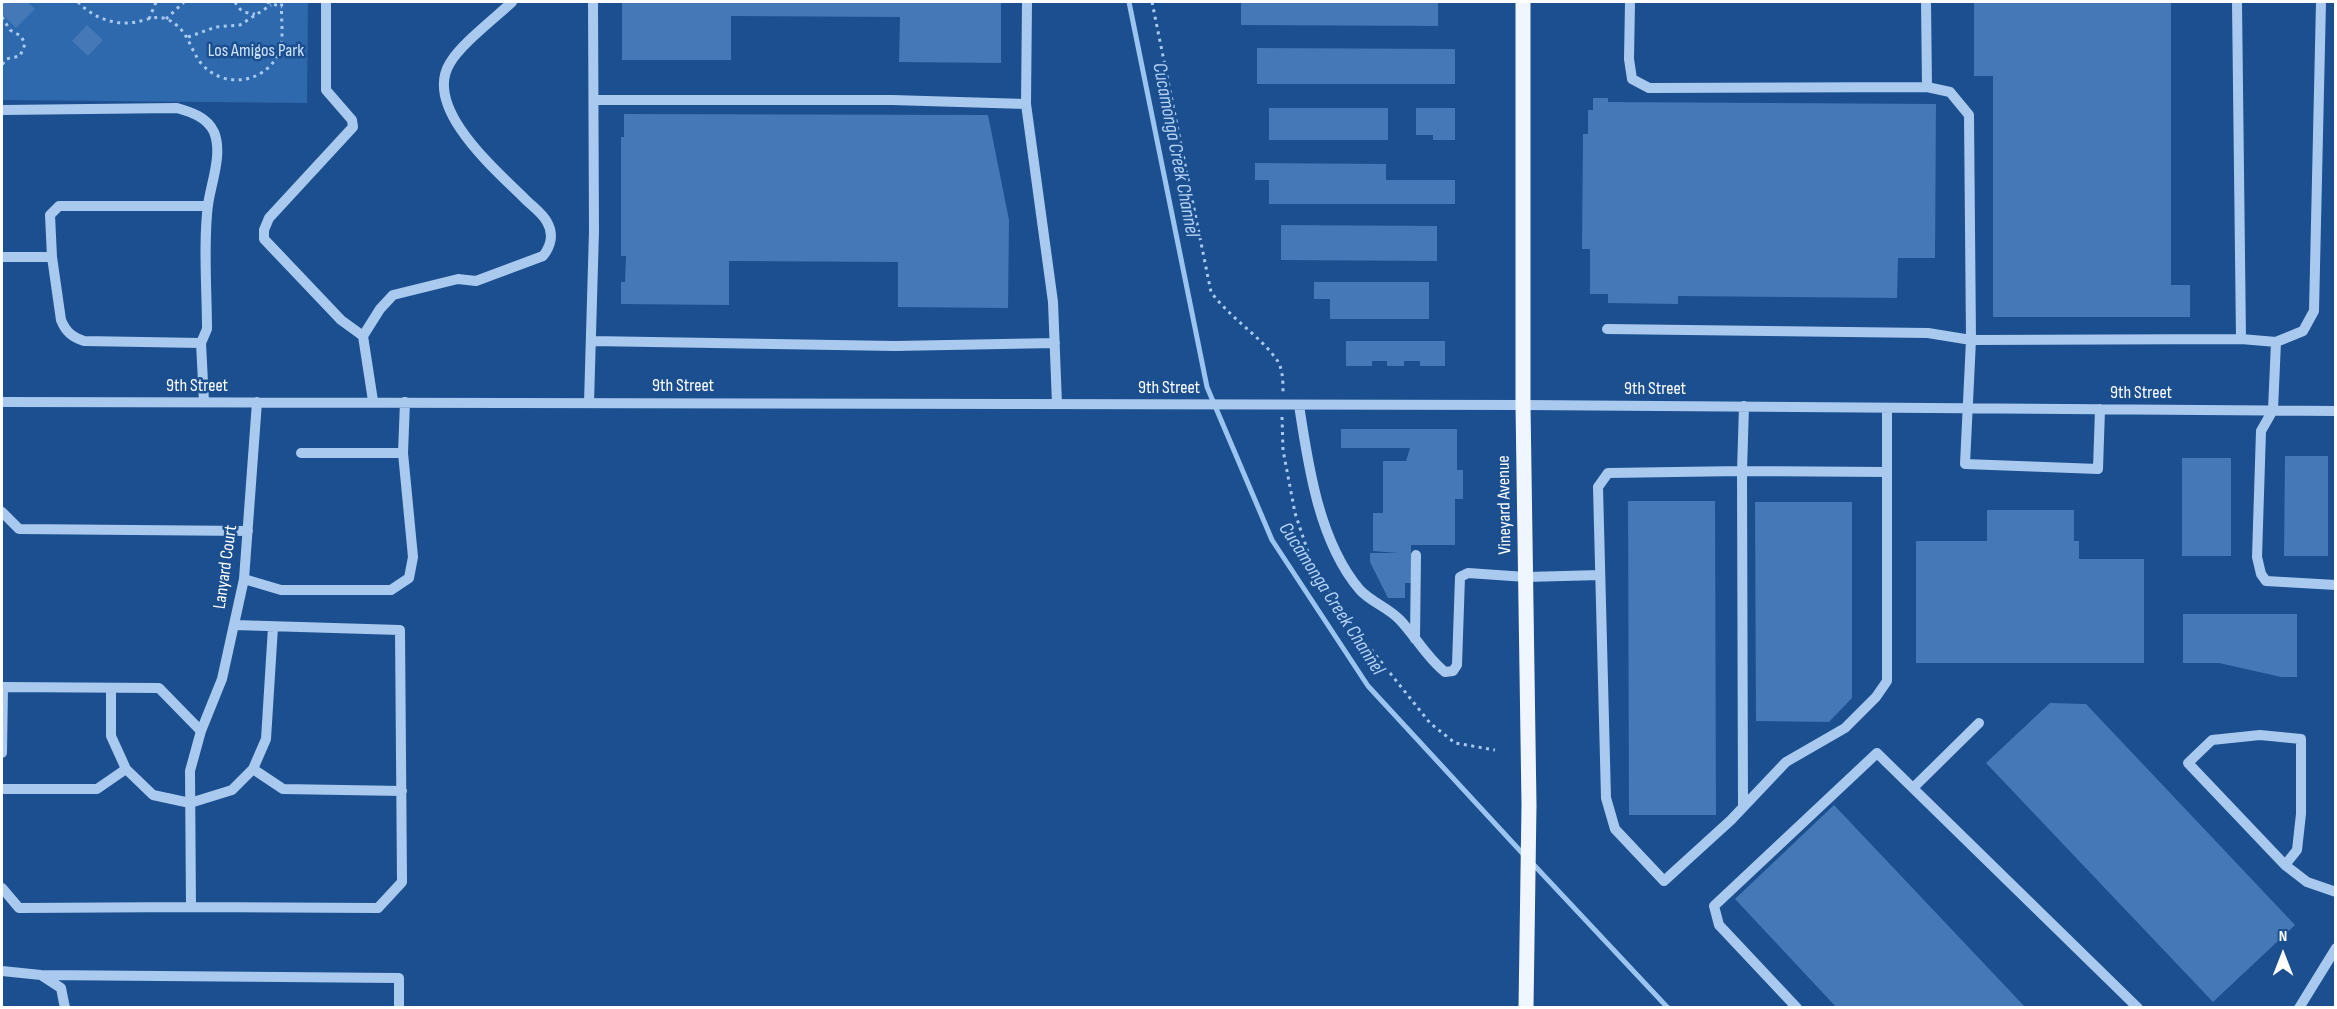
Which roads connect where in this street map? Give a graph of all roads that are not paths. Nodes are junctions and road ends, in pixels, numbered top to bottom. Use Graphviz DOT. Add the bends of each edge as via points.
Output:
graph roads {
  1 [pos="326,2"];
  2 [pos="512,2"];
  3 [pos="593,2"];
  4 [pos="1027,2"];
  5 [pos="1523,2"];
  6 [pos="1630,2"];
  7 [pos="1926,2"];
  8 [pos="2237,2"];
  9 [pos="2321,2"];
  10 [pos="1927,87"];
  11 [pos="595,100"];
  12 [pos="1026,104"];
  13 [pos="2,110"];
  14 [pos="208,206"];
  15 [pos="2,257"];
  16 [pos="51,257"];
  17 [pos="1606,329"];
  18 [pos="363,336"];
  19 [pos="2241,339"];
  20 [pos="1971,340"];
  21 [pos="591,341"];
  22 [pos="2276,342"];
  23 [pos="201,343"];
  24 [pos="1055,343"];
  25 [pos="373,401"];
  26 [pos="2,402"];
  27 [pos="204,402"];
  28 [pos="257,402"];
  29 [pos="405,402"];
  30 [pos="589,403"];
  31 [pos="1057,404"];
  32 [pos="1299,405"];
  33 [pos="1523,405"];
  34 [pos="1744,406"];
  35 [pos="1887,408"];
  36 [pos="1968,408"];
  37 [pos="2100,409"];
  38 [pos="2273,410"];
  39 [pos="2336,411"];
  40 [pos="301,453"];
  41 [pos="403,453"];
  42 [pos="1742,471"];
  43 [pos="1887,472"];
  44 [pos="2,512"];
  45 [pos="248,531"];
  46 [pos="1416,555"];
  47 [pos="1600,574"];
  48 [pos="1526,577"];
  49 [pos="244,579"];
  50 [pos="2336,585"];
  51 [pos="234,625"];
  52 [pos="273,627"];
  53 [pos="1415,639"];
  54 [pos="111,688"];
  55 [pos="1980,723"];
  56 [pos="201,731"];
  57 [pos="2,753"];
  58 [pos="126,769"];
  59 [pos="253,769"];
  60 [pos="1912,788"];
  61 [pos="2,789"];
  62 [pos="402,790"];
  63 [pos="190,803"];
  64 [pos="1743,807"];
  65 [pos="2285,864"];
  66 [pos="2,888"];
  67 [pos="2336,892"];
  68 [pos="191,906"];
  69 [pos="2336,948"];
  70 [pos="2,971"];
  71 [pos="41,975"];
  72 [pos="65,1008"];
  73 [pos="399,1008"];
  74 [pos="1526,1008"];
  75 [pos="1797,1008"];
  76 [pos="2138,1008"];
  77 [pos="2299,1008"];
  1 -- 18 [label="street" via="326,90 352,120 353,127 269,218 264,239 341,320"];
  2 -- 18 [label="street" via="448,64 444,84 447,105 455,123 490,165 547,221 550,247 543,256 476,281 458,279 393,296"];
  3 -- 11 [label="street"];
  4 -- 12 [label="street"];
  5 -- 33 [label="main road, Vineyard Avenue"];
  6 -- 10 [label="street" via="1632,80 1649,88"];
  7 -- 10 [label="street"];
  8 -- 19 [label="street"];
  9 -- 22 [label="street" via="2314,311 2303,331"];
  10 -- 20 [label="street" via="1950,92 1969,115"];
  11 -- 12 [label="street"];
  11 -- 21 [label="street"];
  12 -- 24 [label="street"];
  13 -- 14 [label="street" via="177,108 194,113 214,133 216,155"];
  14 -- 16 [label="street" via="59,206 50,215"];
  14 -- 23 [label="street" via="207,329"];
  15 -- 16 [label="street"];
  16 -- 23 [label="street" via="61,320 73,337 84,341"];
  17 -- 20 [label="street" via="1928,333"];
  18 -- 25 [label="street"];
  19 -- 20 [label="street"];
  19 -- 22 [label="street"];
  20 -- 36 [label="street"];
  21 -- 24 [label="street" via="884,346"];
  21 -- 30 [label="street"];
  22 -- 38 [label="street"];
  23 -- 27 [label="street"];
  24 -- 31 [label="street"];
  25 -- 28 [label="street, 9th Street"];
  25 -- 29 [label="street, 9th Street"];
  26 -- 27 [label="street, 9th Street"];
  27 -- 28 [label="street, 9th Street"];
  28 -- 45 [label="street, Lanyard Court"];
  29 -- 30 [label="street, 9th Street"];
  29 -- 41 [label="street"];
  30 -- 31 [label="street, 9th Street"];
  31 -- 32 [label="street, 9th Street"];
  32 -- 33 [label="street, 9th Street"];
  32 -- 53 [label="street" via="1318,503 1342,561 1361,591 1399,619"];
  33 -- 34 [label="street, 9th Street"];
  33 -- 48 [label="main road, Vineyard Avenue"];
  34 -- 35 [label="street, 9th Street"];
  34 -- 42 [label="street"];
  35 -- 36 [label="street, 9th Street"];
  35 -- 43 [label="street"];
  36 -- 37 [label="street, 9th Street"];
  36 -- 37 [label="street" via="1965,464 2098,469"];
  37 -- 38 [label="street, 9th Street"];
  38 -- 39 [label="street, 9th Street"];
  38 -- 50 [label="street" via="2261,431 2257,557 2261,574 2266,581"];
  40 -- 41 [label="street"];
  41 -- 49 [label="street" via="413,557 409,578 401,586 391,590 281,590"];
  42 -- 43 [label="street"];
  42 -- 47 [label="street" via="1608,473 1598,487"];
  42 -- 64 [label="street"];
  43 -- 64 [label="street" via="1887,681 1845,728 1786,762"];
  44 -- 45 [label="street" via="19,529"];
  45 -- 49 [label="street, Lanyard Court"];
  46 -- 53 [label="street"];
  47 -- 48 [label="street"];
  47 -- 64 [label="street" via="1606,798 1615,829 1664,881"];
  48 -- 53 [label="street" via="1468,573 1460,577 1457,665 1453,671 1445,672"];
  48 -- 74 [label="main road, Vineyard Avenue"];
  49 -- 51 [label="street, Lanyard Court"];
  51 -- 52 [label="street"];
  51 -- 56 [label="street, Lanyard Court" via="222,679"];
  52 -- 59 [label="street" via="266,739"];
  52 -- 62 [label="street" via="400,630"];
  54 -- 56 [label="street" via="159,688"];
  54 -- 57 [label="street" via="3,687"];
  54 -- 58 [label="street" via="111,736"];
  55 -- 60 [label="street"];
  56 -- 63 [label="street, Lanyard Court" via="190,771"];
  58 -- 61 [label="street" via="97,789"];
  58 -- 63 [label="street" via="153,795"];
  59 -- 62 [label="street" via="283,789"];
  59 -- 63 [label="street" via="232,790"];
  60 -- 75 [label="street" via="1877,753 1714,906 1719,925"];
  60 -- 76 [label="street"];
  62 -- 68 [label="street" via="402,882 378,908"];
  63 -- 68 [label="street, Lanyard Court"];
  65 -- 65 [label="street" via="2188,763 2212,740 2260,735 2301,739 2297,850"];
  65 -- 67 [label="street" via="2307,882"];
  66 -- 68 [label="street" via="19,908"];
  69 -- 77 [label="street"];
  70 -- 71 [label="street"];
  71 -- 72 [label="street" via="61,988"];
  71 -- 73 [label="street" via="399,978"];
}
